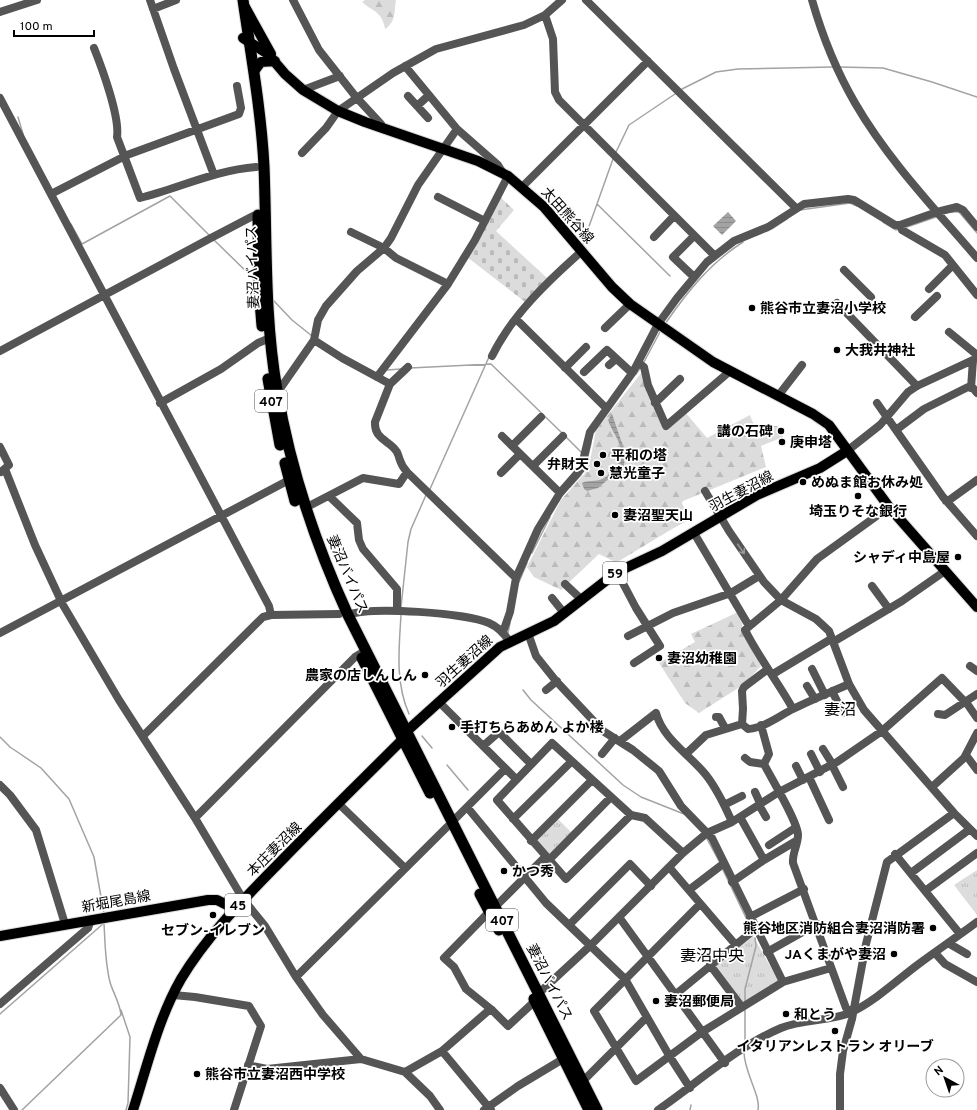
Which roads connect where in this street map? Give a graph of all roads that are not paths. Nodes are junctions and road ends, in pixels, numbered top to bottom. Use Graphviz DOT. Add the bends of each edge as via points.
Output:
graph roads {
  1 [pos="37,0"];
  2 [pos="150,0"];
  3 [pos="176,0"];
  4 [pos="293,0"];
  5 [pos="562,0"];
  6 [pos="586,0"];
  7 [pos="812,0"];
  8 [pos="242,2"];
  9 [pos="153,9"];
  10 [pos="0,12"];
  11 [pos="545,15"];
  12 [pos="247,41"];
  13 [pos="94,48"];
  14 [pos="275,61"];
  15 [pos="648,61"];
  16 [pos="406,66"];
  17 [pos="255,70"];
  18 [pos="340,76"];
  19 [pos="237,86"];
  20 [pos="303,90"];
  21 [pos="430,95"];
  22 [pos="408,96"];
  23 [pos="356,97"];
  24 [pos="0,98"];
  25 [pos="417,106"];
  26 [pos="338,111"];
  27 [pos="428,118"];
  28 [pos="584,126"];
  29 [pos="382,128"];
  30 [pos="197,129"];
  31 [pos="457,129"];
  32 [pos="442,149"];
  33 [pos="302,153"];
  34 [pos="124,156"];
  35 [pos="256,167"];
  36 [pos="214,174"];
  37 [pos="506,174"];
  38 [pos="522,187"];
  39 [pos="51,194"];
  40 [pos="438,197"];
  41 [pos="796,208"];
  42 [pos="261,214"];
  43 [pos="939,215"];
  44 [pos="674,216"];
  45 [pos="485,221"];
  46 [pos="900,225"];
  47 [pos="977,227"];
  48 [pos="350,232"];
  49 [pos="694,236"];
  50 [pos="654,237"];
  51 [pos="384,248"];
  52 [pos="582,251"];
  53 [pos="714,255"];
  54 [pos="977,258"];
  55 [pos="953,265"];
  56 [pos="844,270"];
  57 [pos="694,277"];
  58 [pos="448,284"];
  59 [pos="928,289"];
  60 [pos="105,295"];
  61 [pos="977,295"];
  62 [pos="937,296"];
  63 [pos="871,297"];
  64 [pos="837,303"];
  65 [pos="630,304"];
  66 [pos="915,317"];
  67 [pos="516,319"];
  68 [pos="663,327"];
  69 [pos="605,328"];
  70 [pos="948,332"];
  71 [pos="267,339"];
  72 [pos="314,340"];
  73 [pos="586,347"];
  74 [pos="896,348"];
  75 [pos="0,350"];
  76 [pos="888,355"];
  77 [pos="492,356"];
  78 [pos="976,358"];
  79 [pos="616,359"];
  80 [pos="642,365"];
  81 [pos="802,365"];
  82 [pos="609,366"];
  83 [pos="408,367"];
  84 [pos="565,368"];
  85 [pos="584,372"];
  86 [pos="729,372"];
  87 [pos="632,374"];
  88 [pos="377,377"];
  89 [pos="680,379"];
  90 [pos="390,384"];
  91 [pos="917,386"];
  92 [pos="277,389"];
  93 [pos="974,390"];
  94 [pos="778,396"];
  95 [pos="160,403"];
  96 [pos="655,403"];
  97 [pos="877,403"];
  98 [pos="606,408"];
  99 [pos="541,417"];
  100 [pos="887,417"];
  101 [pos="896,430"];
  102 [pos="502,436"];
  103 [pos="563,436"];
  104 [pos="512,446"];
  105 [pos="0,447"];
  106 [pos="847,451"];
  107 [pos="520,454"];
  108 [pos="533,466"];
  109 [pos="2,471"];
  110 [pos="407,472"];
  111 [pos="501,473"];
  112 [pos="289,480"];
  113 [pos="977,480"];
  114 [pos="705,491"];
  115 [pos="560,493"];
  116 [pos="330,496"];
  117 [pos="946,501"];
  118 [pos="889,507"];
  119 [pos="305,508"];
  120 [pos="221,516"];
  121 [pos="719,517"];
  122 [pos="694,533"];
  123 [pos="977,536"];
  124 [pos="616,572"];
  125 [pos="945,572"];
  126 [pos="759,576"];
  127 [pos="516,578"];
  128 [pos="566,584"];
  129 [pos="872,586"];
  130 [pos="731,593"];
  131 [pos="552,598"];
  132 [pos="62,599"];
  133 [pos="582,600"];
  134 [pos="781,600"];
  135 [pos="977,607"];
  136 [pos="889,609"];
  137 [pos="396,611"];
  138 [pos="344,614"];
  139 [pos="564,614"];
  140 [pos="271,615"];
  141 [pos="648,625"];
  142 [pos="749,626"];
  143 [pos="503,632"];
  144 [pos="0,633"];
  145 [pos="528,633"];
  146 [pos="628,636"];
  147 [pos="832,640"];
  148 [pos="509,641"];
  149 [pos="360,654"];
  150 [pos="634,663"];
  151 [pos="970,666"];
  152 [pos="812,669"];
  153 [pos="771,672"];
  154 [pos="977,672"];
  155 [pos="557,682"];
  156 [pos="849,684"];
  157 [pos="807,686"];
  158 [pos="546,690"];
  159 [pos="828,693"];
  160 [pos="977,694"];
  161 [pos="815,700"];
  162 [pos="439,702"];
  163 [pos="965,702"];
  164 [pos="793,709"];
  165 [pos="843,713"];
  166 [pos="938,714"];
  167 [pos="716,717"];
  168 [pos="977,718"];
  169 [pos="742,724"];
  170 [pos="761,725"];
  171 [pos="726,728"];
  172 [pos="882,731"];
  173 [pos="977,733"];
  174 [pos="144,735"];
  175 [pos="405,735"];
  176 [pos="618,740"];
  177 [pos="849,743"];
  178 [pos="482,746"];
  179 [pos="823,749"];
  180 [pos="855,750"];
  181 [pos="687,753"];
  182 [pos="602,754"];
  183 [pos="811,754"];
  184 [pos="966,755"];
  185 [pos="745,758"];
  186 [pos="571,762"];
  187 [pos="531,764"];
  188 [pos="764,764"];
  189 [pos="832,765"];
  190 [pos="796,766"];
  191 [pos="505,769"];
  192 [pos="977,770"];
  193 [pos="820,772"];
  194 [pos="516,779"];
  195 [pos="806,779"];
  196 [pos="592,780"];
  197 [pos="0,785"];
  198 [pos="842,787"];
  199 [pos="932,787"];
  200 [pos="755,792"];
  201 [pos="779,792"];
  202 [pos="742,796"];
  203 [pos="610,798"];
  204 [pos="338,803"];
  205 [pos="760,804"];
  206 [pos="724,805"];
  207 [pos="467,807"];
  208 [pos="954,813"];
  209 [pos="631,815"];
  210 [pos="740,817"];
  211 [pos="766,817"];
  212 [pos="195,818"];
  213 [pos="513,819"];
  214 [pos="829,820"];
  215 [pos="732,822"];
  216 [pos="449,824"];
  217 [pos="795,828"];
  218 [pos="970,829"];
  219 [pos="710,831"];
  220 [pos="977,836"];
  221 [pos="531,841"];
  222 [pos="796,841"];
  223 [pos="769,845"];
  224 [pos="683,853"];
  225 [pos="977,853"];
  226 [pos="895,854"];
  227 [pos="547,859"];
  228 [pos="764,860"];
  229 [pos="723,864"];
  230 [pos="669,866"];
  231 [pos="405,868"];
  232 [pos="911,873"];
  233 [pos="524,878"];
  234 [pos="732,882"];
  235 [pos="651,886"];
  236 [pos="804,889"];
  237 [pos="689,890"];
  238 [pos="925,891"];
  239 [pos="243,899"];
  240 [pos="700,904"];
  241 [pos="235,909"];
  242 [pos="492,910"];
  243 [pos="620,917"];
  244 [pos="750,917"];
  245 [pos="92,920"];
  246 [pos="977,922"];
  247 [pos="65,924"];
  248 [pos="817,924"];
  249 [pos="569,925"];
  250 [pos="756,929"];
  251 [pos="960,934"];
  252 [pos="0,936"];
  253 [pos="948,942"];
  254 [pos="735,944"];
  255 [pos="591,945"];
  256 [pos="767,952"];
  257 [pos="935,953"];
  258 [pos="967,954"];
  259 [pos="648,955"];
  260 [pos="710,964"];
  261 [pos="831,968"];
  262 [pos="296,977"];
  263 [pos="625,979"];
  264 [pos="783,982"];
  265 [pos="977,982"];
  266 [pos="676,994"];
  267 [pos="173,995"];
  268 [pos="537,997"];
  269 [pos="0,1004"];
  270 [pos="741,1006"];
  271 [pos="492,1010"];
  272 [pos="852,1012"];
  273 [pos="647,1017"];
  274 [pos="702,1032"];
  275 [pos="616,1050"];
  276 [pos="442,1051"];
  277 [pos="670,1057"];
  278 [pos="360,1059"];
  279 [pos="563,1059"];
  280 [pos="725,1063"];
  281 [pos="248,1065"];
  282 [pos="405,1072"];
  283 [pos="583,1081"];
  284 [pos="0,1088"];
  285 [pos="690,1088"];
  286 [pos="488,1109"];
  287 [pos="14,1110"];
  288 [pos="133,1110"];
  289 [pos="234,1110"];
  290 [pos="440,1110"];
  291 [pos="589,1110"];
  292 [pos="597,1110"];
  293 [pos="658,1110"];
  294 [pos="840,1110"];
  1 -- 10 [label="street"];
  2 -- 9 [label="street"];
  3 -- 9 [label="street"];
  4 -- 18 [label="street" via="319,50"];
  5 -- 11 [label="street"];
  6 -- 15 [label="street"];
  7 -- 43 [label="street" via="840,73 855,103 893,158"];
  8 -- 12 [label="highway, 妻沼バイパス / 407"];
  8 -- 14 [label="main road"];
  9 -- 30 [label="street"];
  11 -- 16 [label="street" via="511,30 436,49"];
  11 -- 28 [label="street" via="552,39 555,92 559,100"];
  12 -- 14 [label="main road, 太田熊谷線"];
  12 -- 17 [label="highway, 妻沼バイパス / 407"];
  12 -- 35 [label="highway, 妻沼バイパス / 407"];
  13 -- 34 [label="street" via="110,98 118,130 117,137"];
  14 -- 17 [label="main road" via="261,62"];
  14 -- 20 [label="main road, 太田熊谷線"];
  15 -- 28 [label="street"];
  15 -- 41 [label="street"];
  16 -- 21 [label="street"];
  16 -- 23 [label="street"];
  17 -- 42 [label="highway, 妻沼バイパス / 407" via="262,130"];
  18 -- 20 [label="street"];
  18 -- 23 [label="street"];
  19 -- 30 [label="street" via="240,113"];
  20 -- 26 [label="main road, 太田熊谷線"];
  21 -- 25 [label="street"];
  21 -- 31 [label="street"];
  22 -- 25 [label="street"];
  23 -- 26 [label="street"];
  23 -- 29 [label="street"];
  24 -- 39 [label="street"];
  25 -- 27 [label="street"];
  26 -- 29 [label="main road, 太田熊谷線"];
  26 -- 33 [label="street"];
  28 -- 38 [label="street"];
  28 -- 44 [label="street"];
  29 -- 32 [label="main road, 太田熊谷線"];
  30 -- 34 [label="street"];
  30 -- 36 [label="street"];
  31 -- 32 [label="street"];
  31 -- 37 [label="street"];
  32 -- 37 [label="main road, 太田熊谷線"];
  32 -- 51 [label="street" via="418,185"];
  34 -- 36 [label="street" via="140,198"];
  34 -- 39 [label="street"];
  35 -- 36 [label="street"];
  35 -- 42 [label="highway, 妻沼バイパス / 407"];
  37 -- 38 [label="main road, 太田熊谷線"];
  37 -- 45 [label="street"];
  38 -- 52 [label="main road, 太田熊谷線" via="544,207"];
  39 -- 60 [label="street"];
  40 -- 45 [label="street"];
  41 -- 46 [label="street" via="804,204 848,199 895,225"];
  41 -- 53 [label="street" via="768,227 734,240"];
  42 -- 60 [label="street"];
  42 -- 71 [label="highway, 妻沼バイパス / 407" via="259,289"];
  43 -- 46 [label="street"];
  43 -- 47 [label="street" via="957,207 963,210"];
  43 -- 54 [label="street"];
  44 -- 49 [label="street"];
  44 -- 50 [label="street"];
  45 -- 58 [label="street"];
  46 -- 55 [label="street" via="902,230 945,255"];
  48 -- 51 [label="street"];
  49 -- 53 [label="street"];
  49 -- 57 [label="street" via="673,257"];
  51 -- 58 [label="street" via="396,258"];
  51 -- 72 [label="street" via="358,271 326,306 318,320"];
  52 -- 65 [label="main road, 太田熊谷線"];
  52 -- 67 [label="street" via="539,292"];
  53 -- 57 [label="street"];
  55 -- 59 [label="street"];
  55 -- 61 [label="street"];
  56 -- 63 [label="street"];
  57 -- 68 [label="street"];
  58 -- 88 [label="street"];
  60 -- 75 [label="street"];
  60 -- 95 [label="street"];
  62 -- 66 [label="street"];
  64 -- 76 [label="street"];
  65 -- 68 [label="main road, 太田熊谷線"];
  65 -- 69 [label="street"];
  67 -- 77 [label="street" via="503,335"];
  67 -- 84 [label="street"];
  68 -- 80 [label="street"];
  68 -- 86 [label="main road, 太田熊谷線"];
  70 -- 78 [label="street"];
  71 -- 92 [label="highway, 妻沼バイパス / 407"];
  71 -- 95 [label="street" via="221,369"];
  71 -- 112 [label="highway, 妻沼バイパス / 407" via="270,397"];
  72 -- 88 [label="street"];
  72 -- 92 [label="street" via="282,386"];
  73 -- 84 [label="street"];
  74 -- 76 [label="street"];
  76 -- 91 [label="street"];
  78 -- 91 [label="street"];
  78 -- 93 [label="street"];
  79 -- 82 [label="street"];
  79 -- 85 [label="street" via="607,350"];
  79 -- 87 [label="street"];
  80 -- 87 [label="street"];
  80 -- 96 [label="street"];
  81 -- 94 [label="street"];
  83 -- 90 [label="street"];
  84 -- 98 [label="street"];
  86 -- 94 [label="main road, 太田熊谷線"];
  86 -- 96 [label="street" via="666,426"];
  87 -- 98 [label="street"];
  88 -- 90 [label="street"];
  89 -- 96 [label="street"];
  90 -- 110 [label="street" via="375,428 382,440 396,451 400,465"];
  91 -- 100 [label="street" via="908,392"];
  92 -- 119 [label="highway, 妻沼バイパス / 407" via="285,433"];
  93 -- 101 [label="street" via="968,387 924,409"];
  94 -- 106 [label="main road, 太田熊谷線" via="825,422"];
  95 -- 120 [label="street"];
  97 -- 100 [label="street"];
  98 -- 115 [label="street" via="590,432 581,469"];
  99 -- 104 [label="street"];
  100 -- 101 [label="street"];
  100 -- 106 [label="street"];
  101 -- 117 [label="street"];
  102 -- 104 [label="street"];
  103 -- 108 [label="street"];
  104 -- 107 [label="street"];
  105 -- 109 [label="street" via="9,465"];
  106 -- 118 [label="main road"];
  106 -- 121 [label="main road, 羽生妻沼線 / 59" via="820,468 764,492"];
  107 -- 108 [label="street"];
  107 -- 111 [label="street"];
  108 -- 115 [label="street"];
  109 -- 132 [label="street"];
  110 -- 116 [label="street" via="399,484 363,478"];
  110 -- 127 [label="street"];
  112 -- 120 [label="street"];
  112 -- 138 [label="highway, 妻沼バイパス / 407" via="312,550"];
  113 -- 117 [label="street"];
  114 -- 121 [label="street"];
  115 -- 127 [label="street" via="538,529"];
  116 -- 119 [label="street"];
  116 -- 137 [label="street" via="357,524 363,548 397,589"];
  117 -- 123 [label="street"];
  118 -- 125 [label="main road"];
  118 -- 134 [label="street" via="817,559"];
  119 -- 138 [label="highway, 妻沼バイパス / 407"];
  120 -- 132 [label="street"];
  120 -- 140 [label="street" via="269,606"];
  121 -- 122 [label="main road, 羽生妻沼線 / 59"];
  121 -- 126 [label="street, one-way"];
  122 -- 124 [label="main road, 羽生妻沼線 / 59"];
  122 -- 130 [label="street"];
  124 -- 133 [label="main road, 羽生妻沼線 / 59"];
  124 -- 141 [label="street"];
  125 -- 135 [label="main road"];
  125 -- 136 [label="street"];
  126 -- 130 [label="street"];
  126 -- 134 [label="street"];
  127 -- 143 [label="street" via="510,612"];
  128 -- 133 [label="street"];
  129 -- 136 [label="street"];
  130 -- 141 [label="street" via="673,613"];
  130 -- 142 [label="street"];
  131 -- 139 [label="street"];
  132 -- 144 [label="street"];
  132 -- 174 [label="street" via="119,700"];
  133 -- 139 [label="main road, 羽生妻沼線 / 59"];
  134 -- 142 [label="street"];
  134 -- 147 [label="street" via="822,623"];
  136 -- 147 [label="street"];
  137 -- 138 [label="street"];
  137 -- 143 [label="street" via="472,618 488,623"];
  138 -- 140 [label="street"];
  138 -- 149 [label="highway, 妻沼バイパス / 407"];
  138 -- 175 [label="highway, 妻沼バイパス / 407"];
  139 -- 145 [label="main road, 羽生妻沼線 / 59"];
  140 -- 174 [label="street" via="263,617"];
  141 -- 146 [label="street"];
  141 -- 150 [label="street" via="660,646"];
  142 -- 153 [label="street" via="746,630"];
  143 -- 148 [label="street"];
  145 -- 148 [label="main road, 羽生妻沼線 / 59"];
  145 -- 155 [label="street" via="544,672"];
  147 -- 153 [label="street"];
  147 -- 156 [label="street"];
  148 -- 162 [label="main road, 羽生妻沼線 / 59" via="491,654"];
  149 -- 175 [label="highway, 妻沼バイパス / 407"];
  149 -- 212 [label="street"];
  151 -- 154 [label="street"];
  152 -- 159 [label="street"];
  153 -- 164 [label="street"];
  153 -- 169 [label="street" via="744,687"];
  155 -- 158 [label="street"];
  155 -- 176 [label="street" via="603,731"];
  156 -- 159 [label="street"];
  156 -- 172 [label="street" via="864,710"];
  157 -- 161 [label="street"];
  159 -- 161 [label="street"];
  159 -- 165 [label="street"];
  160 -- 163 [label="street"];
  161 -- 164 [label="street"];
  162 -- 175 [label="main road, 羽生妻沼線 / 59"];
  162 -- 178 [label="street"];
  163 -- 166 [label="street" via="945,715"];
  163 -- 168 [label="street"];
  163 -- 172 [label="street" via="942,678"];
  164 -- 170 [label="street"];
  167 -- 171 [label="street" via="719,717"];
  169 -- 170 [label="street" via="748,729"];
  169 -- 171 [label="street"];
  170 -- 188 [label="street" via="769,754"];
  171 -- 181 [label="street" via="703,737"];
  172 -- 180 [label="street"];
  172 -- 199 [label="street"];
  173 -- 184 [label="street"];
  174 -- 212 [label="street"];
  175 -- 204 [label="main road, 本庄妻沼線 / 45"];
  175 -- 216 [label="highway, 妻沼バイパス / 407"];
  176 -- 181 [label="street" via="656,713 665,733"];
  176 -- 182 [label="street"];
  176 -- 219 [label="street" via="659,771 681,806"];
  177 -- 180 [label="street"];
  178 -- 187 [label="street" via="499,732"];
  178 -- 191 [label="street"];
  179 -- 189 [label="street"];
  180 -- 189 [label="street"];
  181 -- 206 [label="street" via="708,778"];
  183 -- 193 [label="street"];
  184 -- 192 [label="street"];
  184 -- 199 [label="street"];
  185 -- 188 [label="street" via="750,762"];
  186 -- 187 [label="street" via="552,743"];
  186 -- 196 [label="street"];
  186 -- 213 [label="street"];
  187 -- 194 [label="street"];
  188 -- 201 [label="street"];
  189 -- 193 [label="street"];
  189 -- 198 [label="street"];
  190 -- 195 [label="street"];
  191 -- 194 [label="street"];
  191 -- 207 [label="street"];
  193 -- 195 [label="street"];
  194 -- 213 [label="street" via="497,800"];
  195 -- 201 [label="street"];
  195 -- 214 [label="street"];
  196 -- 203 [label="street"];
  196 -- 221 [label="street"];
  197 -- 247 [label="street" via="36,830"];
  199 -- 208 [label="street"];
  200 -- 205 [label="street"];
  201 -- 205 [label="street"];
  201 -- 217 [label="street"];
  202 -- 206 [label="street"];
  203 -- 209 [label="street"];
  203 -- 227 [label="street"];
  204 -- 231 [label="street"];
  204 -- 239 [label="main road, 本庄妻沼線 / 45"];
  205 -- 210 [label="street"];
  205 -- 211 [label="street"];
  206 -- 215 [label="street"];
  207 -- 216 [label="street"];
  207 -- 233 [label="street"];
  208 -- 218 [label="street"];
  208 -- 226 [label="street"];
  209 -- 224 [label="street" via="645,818"];
  209 -- 227 [label="street" via="566,879"];
  210 -- 215 [label="street"];
  210 -- 228 [label="street"];
  212 -- 239 [label="street"];
  213 -- 221 [label="street"];
  215 -- 219 [label="street"];
  216 -- 231 [label="street"];
  216 -- 242 [label="highway, 妻沼バイパス / 407"];
  217 -- 222 [label="street" via="798,835"];
  217 -- 223 [label="street"];
  218 -- 220 [label="street"];
  218 -- 232 [label="street"];
  219 -- 224 [label="street"];
  219 -- 229 [label="street"];
  221 -- 227 [label="street"];
  222 -- 228 [label="street"];
  222 -- 236 [label="street" via="793,863"];
  224 -- 230 [label="street"];
  225 -- 238 [label="street"];
  226 -- 232 [label="street"];
  226 -- 272 [label="street" via="887,862"];
  227 -- 233 [label="street"];
  228 -- 234 [label="street"];
  229 -- 234 [label="street"];
  229 -- 237 [label="street"];
  230 -- 235 [label="street"];
  230 -- 237 [label="street"];
  231 -- 262 [label="street"];
  232 -- 238 [label="street"];
  233 -- 242 [label="street"];
  233 -- 249 [label="street"];
  234 -- 244 [label="street"];
  235 -- 243 [label="street"];
  235 -- 249 [label="street" via="630,864"];
  236 -- 244 [label="street"];
  236 -- 248 [label="street"];
  237 -- 240 [label="street"];
  238 -- 251 [label="street"];
  239 -- 241 [label="main road, 本庄妻沼線 / 45"];
  239 -- 262 [label="street" via="265,926"];
  240 -- 254 [label="street"];
  240 -- 259 [label="street"];
  241 -- 245 [label="main road, 新堀尾島線" via="217,900 208,900"];
  241 -- 267 [label="main road, 本庄妻沼線 / 45" via="193,961"];
  242 -- 268 [label="highway, 妻沼バイパス / 407"];
  242 -- 271 [label="street" via="444,958 454,966 466,989"];
  243 -- 255 [label="street"];
  243 -- 259 [label="street"];
  244 -- 250 [label="street"];
  245 -- 247 [label="main road, 新堀尾島線"];
  245 -- 269 [label="street" via="88,928"];
  246 -- 251 [label="street"];
  247 -- 252 [label="main road, 新堀尾島線"];
  248 -- 256 [label="street"];
  248 -- 261 [label="street"];
  249 -- 255 [label="street"];
  250 -- 254 [label="street"];
  250 -- 256 [label="street"];
  251 -- 253 [label="street"];
  253 -- 257 [label="street"];
  253 -- 258 [label="street"];
  254 -- 260 [label="street"];
  255 -- 263 [label="street"];
  255 -- 268 [label="street"];
  256 -- 264 [label="street"];
  257 -- 265 [label="street" via="945,964"];
  257 -- 272 [label="street" via="885,991"];
  259 -- 263 [label="street"];
  259 -- 266 [label="street"];
  260 -- 266 [label="street"];
  260 -- 270 [label="street"];
  261 -- 264 [label="street"];
  261 -- 272 [label="street" via="846,1008"];
  262 -- 278 [label="street" via="323,1015"];
  263 -- 273 [label="street"];
  263 -- 275 [label="street" via="594,1011"];
  264 -- 270 [label="street"];
  266 -- 274 [label="street"];
  267 -- 281 [label="street" via="249,1006 261,1026"];
  267 -- 288 [label="main road, 本庄妻沼線 / 45"];
  268 -- 271 [label="street" via="508,1026"];
  268 -- 279 [label="highway, 妻沼バイパス / 407"];
  268 -- 283 [label="highway, 妻沼バイパス / 407"];
  270 -- 274 [label="street"];
  271 -- 276 [label="street"];
  272 -- 280 [label="street" via="782,1028"];
  272 -- 294 [label="street" via="841,1060"];
  273 -- 275 [label="street"];
  273 -- 277 [label="street"];
  274 -- 277 [label="street"];
  274 -- 280 [label="street"];
  275 -- 277 [label="street" via="636,1081"];
  275 -- 283 [label="street"];
  276 -- 282 [label="street"];
  276 -- 286 [label="street"];
  277 -- 285 [label="street"];
  278 -- 281 [label="street" via="267,1069"];
  278 -- 282 [label="street"];
  279 -- 286 [label="street" via="518,1086"];
  279 -- 291 [label="highway, 妻沼バイパス / 407"];
  280 -- 285 [label="street"];
  281 -- 289 [label="street"];
  282 -- 290 [label="street" via="430,1096"];
  283 -- 292 [label="highway, 妻沼バイパス / 407"];
  284 -- 287 [label="street"];
  285 -- 293 [label="street"];
}
